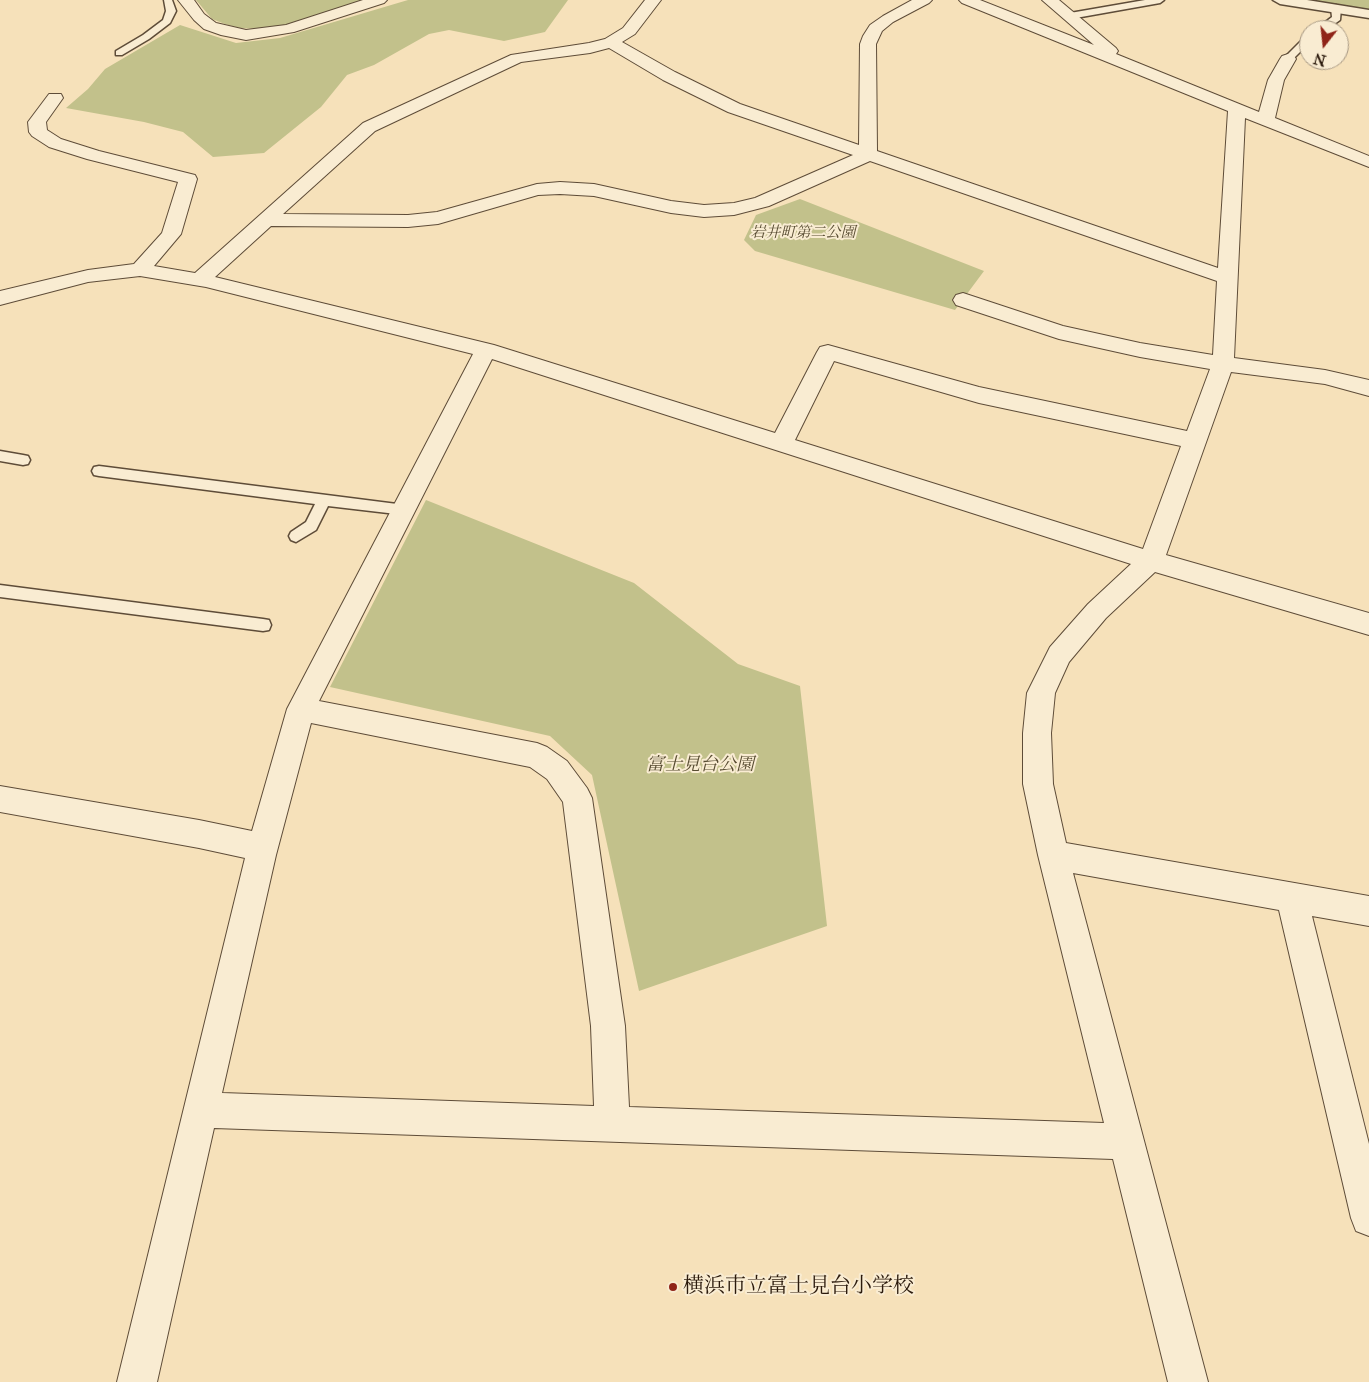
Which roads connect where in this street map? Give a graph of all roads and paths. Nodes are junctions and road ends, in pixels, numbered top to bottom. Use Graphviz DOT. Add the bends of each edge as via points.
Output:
graph roads {
  1 [pos="168,0"];
  2 [pos="186,0"];
  3 [pos="379,0"];
  4 [pos="653,0"];
  5 [pos="924,0"];
  6 [pos="967,0"];
  7 [pos="1050,0"];
  8 [pos="1160,0"];
  9 [pos="1280,0"];
  10 [pos="1336,8"];
  11 [pos="1369,14"];
  12 [pos="1070,16"];
  13 [pos="1334,20"];
  14 [pos="611,42"];
  15 [pos="1299,48"];
  16 [pos="119,54"];
  17 [pos="1288,60"];
  18 [pos="1124,64"];
  19 [pos="55,98"];
  20 [pos="1237,110"];
  21 [pos="1265,121"];
  22 [pos="1369,149"];
  23 [pos="1342,151"];
  24 [pos="868,155"];
  25 [pos="1369,162"];
  26 [pos="266,220"];
  27 [pos="140,270"];
  28 [pos="1228,278"];
  29 [pos="200,280"];
  30 [pos="0,298"];
  31 [pos="962,300"];
  32 [pos="486,350"];
  33 [pos="1223,364"];
  34 [pos="1369,388"];
  35 [pos="1195,440"];
  36 [pos="782,444"];
  37 [pos="0,456"];
  38 [pos="23,460"];
  39 [pos="99,471"];
  40 [pos="324,500"];
  41 [pos="405,510"];
  42 [pos="296,536"];
  43 [pos="1151,561"];
  44 [pos="0,591"];
  45 [pos="1369,624"];
  46 [pos="263,625"];
  47 [pos="301,709"];
  48 [pos="0,798"];
  49 [pos="263,848"];
  50 [pos="1053,855"];
  51 [pos="1292,898"];
  52 [pos="1369,911"];
  53 [pos="201,1110"];
  54 [pos="612,1125"];
  55 [pos="1126,1142"];
  56 [pos="1369,1218"];
  57 [pos="137,1382"];
  58 [pos="1188,1382"];
  1 -- 16 [label="lane" via="171,11 167,21"];
  2 -- 3 [label="street" via="210,26 246,35 288,29"];
  4 -- 14 [label="street" via="629,31"];
  5 -- 24 [label="street" via="876,28 868,44"];
  6 -- 18 [label="street"];
  7 -- 12 [label="street"];
  8 -- 12 [label="lane"];
  9 -- 10 [label="street"];
  10 -- 11 [label="street"];
  10 -- 13 [label="lane"];
  12 -- 18 [label="street"];
  14 -- 24 [label="street" via="669,76 734,108"];
  14 -- 26 [label="street" via="517,58 368,127"];
  15 -- 17 [label="lane"];
  17 -- 21 [label="street" via="1276,80"];
  18 -- 20 [label="street"];
  19 -- 27 [label="street" via="37,122 38,132 55,143 188,179 171,234"];
  20 -- 21 [label="street"];
  20 -- 28 [label="street"];
  21 -- 23 [label="street"];
  22 -- 23 [label="street"];
  23 -- 25 [label="street"];
  24 -- 26 [label="street" via="762,202 734,209 704,211 594,190 560,188 537,190 438,218 408,221"];
  24 -- 28 [label="street"];
  26 -- 29 [label="street"];
  27 -- 29 [label="street"];
  27 -- 30 [label="street" via="88,276"];
  28 -- 33 [label="street"];
  29 -- 32 [label="street"];
  31 -- 33 [label="street" via="1059,332"];
  32 -- 36 [label="street"];
  32 -- 41 [label="street"];
  33 -- 34 [label="street" via="1325,377"];
  33 -- 35 [label="street"];
  35 -- 36 [label="street" via="979,395 828,352"];
  35 -- 43 [label="street"];
  36 -- 43 [label="street"];
  37 -- 38 [label="lane"];
  39 -- 40 [label="lane"];
  40 -- 41 [label="lane"];
  40 -- 42 [label="lane" via="311,526"];
  41 -- 47 [label="street" via="387,539"];
  43 -- 45 [label="street"];
  43 -- 50 [label="street" via="1097,611 1059,655 1041,693 1036,733 1038,784"];
  44 -- 46 [label="lane"];
  47 -- 49 [label="street"];
  47 -- 54 [label="street" via="537,756 557,770 577,798 608,1026"];
  48 -- 49 [label="street"];
  49 -- 53 [label="street"];
  50 -- 51 [label="street"];
  50 -- 55 [label="street"];
  51 -- 52 [label="street"];
  51 -- 56 [label="street"];
  53 -- 54 [label="street"];
  53 -- 57 [label="street"];
  54 -- 55 [label="street"];
  55 -- 58 [label="street"];
}
